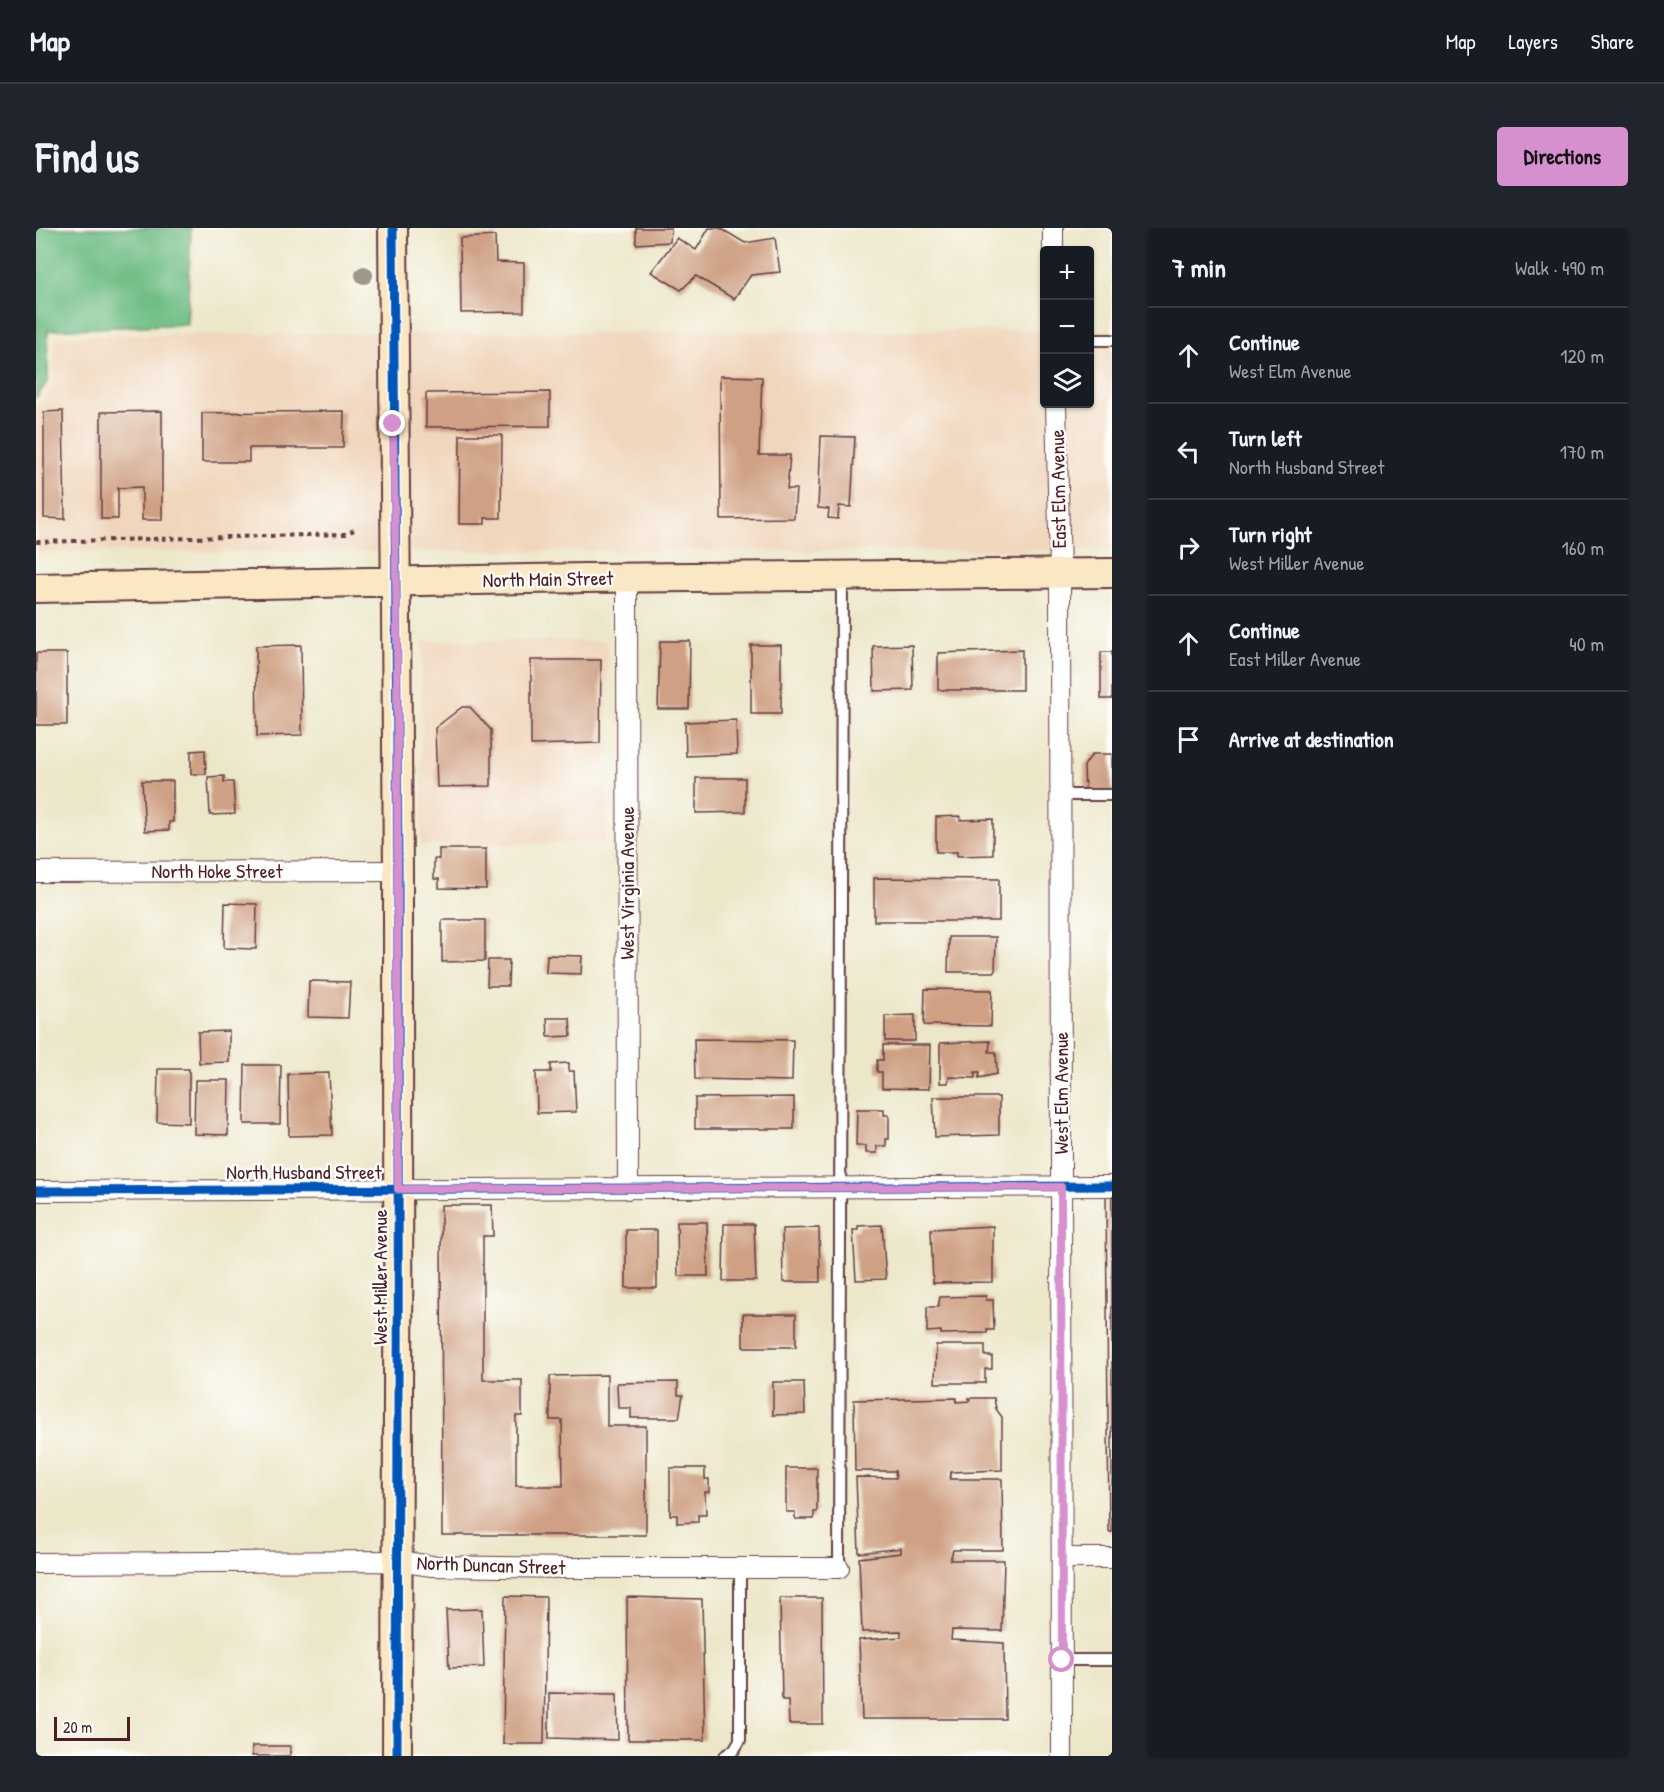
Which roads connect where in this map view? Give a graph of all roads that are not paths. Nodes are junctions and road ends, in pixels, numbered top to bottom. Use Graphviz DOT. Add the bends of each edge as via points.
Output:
graph roads {
  1 [pos="393,228"];
  2 [pos="1053,228"];
  3 [pos="1053,246"];
  4 [pos="1094,340"];
  5 [pos="1112,340"];
  6 [pos="1056,408"];
  7 [pos="1112,573"];
  8 [pos="1060,574"];
  9 [pos="842,575"];
  10 [pos="627,578"];
  11 [pos="397,582"];
  12 [pos="36,588"];
  13 [pos="1060,795"];
  14 [pos="1112,795"];
  15 [pos="398,871"];
  16 [pos="36,872"];
  17 [pos="1112,1186"];
  18 [pos="842,1187"];
  19 [pos="1061,1187"];
  20 [pos="398,1189"];
  21 [pos="628,1189"];
  22 [pos="36,1191"];
  23 [pos="1062,1558"];
  24 [pos="1112,1558"];
  25 [pos="398,1560"];
  26 [pos="36,1563"];
  27 [pos="740,1568"];
  28 [pos="838,1568"];
  29 [pos="1062,1660"];
  30 [pos="1112,1660"];
  31 [pos="397,1756"];
  32 [pos="725,1756"];
  33 [pos="1062,1756"];
  1 -- 11 [label="street, West Miller Avenue" via="393,531"];
  2 -- 3 [label="street"];
  4 -- 5 [label="lane"];
  6 -- 8 [label="street, East Elm Avenue"];
  7 -- 8 [label="street, North Main Street"];
  8 -- 9 [label="street, North Main Street"];
  8 -- 13 [label="street, West Elm Avenue"];
  9 -- 10 [label="street, North Main Street"];
  9 -- 18 [label="lane"];
  10 -- 11 [label="street, North Main Street"];
  10 -- 21 [label="street, West Virginia Avenue"];
  11 -- 12 [label="street, North Main Street"];
  11 -- 15 [label="street, West Miller Avenue"];
  13 -- 14 [label="lane"];
  13 -- 19 [label="street, West Elm Avenue"];
  15 -- 16 [label="street, North Hoke Street"];
  15 -- 20 [label="street, West Miller Avenue"];
  17 -- 19 [label="street, North Husband Street"];
  18 -- 19 [label="street, North Husband Street"];
  18 -- 21 [label="street, North Husband Street"];
  18 -- 28 [label="lane"];
  19 -- 23 [label="street, West Elm Avenue"];
  20 -- 21 [label="street, North Husband Street"];
  20 -- 22 [label="street, North Husband Street"];
  20 -- 25 [label="street, West Miller Avenue"];
  23 -- 24 [label="street"];
  23 -- 29 [label="street, West Elm Avenue"];
  25 -- 26 [label="street, North Duncan Street"];
  25 -- 27 [label="street, North Duncan Street" via="432,1566"];
  25 -- 31 [label="street, West Miller Avenue"];
  27 -- 28 [label="street, North Duncan Street"];
  27 -- 32 [label="lane" via="740,1740"];
  29 -- 30 [label="lane"];
  29 -- 33 [label="street, West Elm Avenue"];
}
